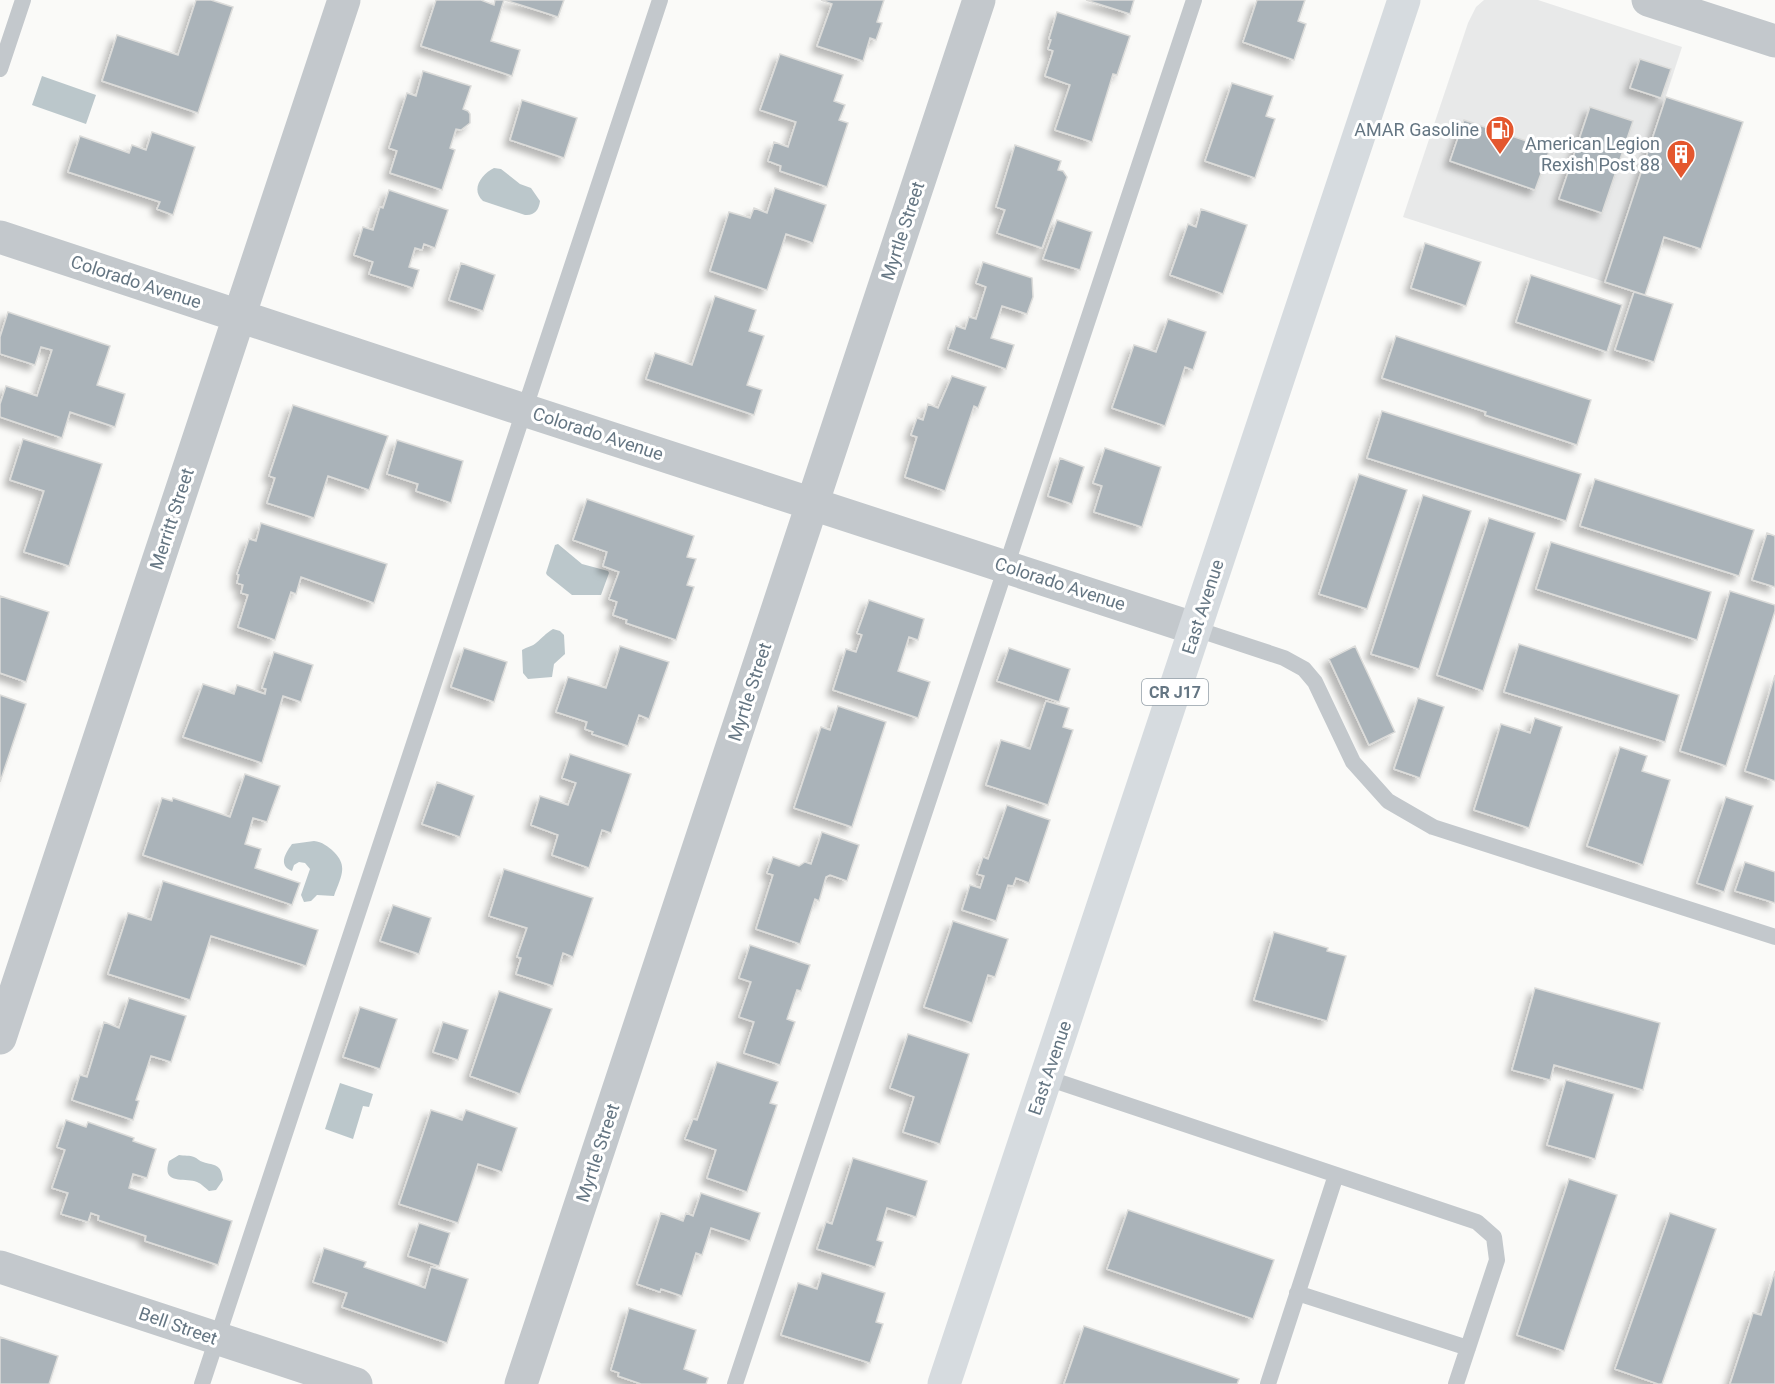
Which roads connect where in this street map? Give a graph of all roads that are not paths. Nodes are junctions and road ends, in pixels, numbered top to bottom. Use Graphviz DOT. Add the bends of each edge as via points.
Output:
graph roads {
  1 [pos="23,0"];
  2 [pos="344,0"];
  3 [pos="660,0"];
  4 [pos="979,0"];
  5 [pos="1194,0"];
  6 [pos="1404,0"];
  7 [pos="1648,0"];
  8 [pos="1775,41"];
  9 [pos="0,69"];
  10 [pos="0,237"];
  11 [pos="240,316"];
  12 [pos="524,410"];
  13 [pos="813,503"];
  14 [pos="1006,566"];
  15 [pos="1196,629"];
  16 [pos="1775,937"];
  17 [pos="0,1038"];
  18 [pos="1047,1078"];
  19 [pos="1336,1175"];
  20 [pos="0,1267"];
  21 [pos="1297,1293"];
  22 [pos="217,1339"];
  23 [pos="1468,1348"];
  24 [pos="202,1384"];
  25 [pos="356,1384"];
  26 [pos="521,1384"];
  27 [pos="735,1384"];
  28 [pos="944,1384"];
  29 [pos="1268,1384"];
  30 [pos="1456,1384"];
  1 -- 9 [label="lane"];
  2 -- 11 [label="street, Merritt Street"];
  3 -- 12 [label="lane"];
  4 -- 13 [label="street, Myrtle Street"];
  5 -- 14 [label="lane"];
  6 -- 15 [label="main road, East Avenue / CR J17"];
  7 -- 8 [label="street"];
  10 -- 11 [label="street, Colorado Avenue"];
  11 -- 12 [label="street, Colorado Avenue"];
  11 -- 17 [label="street, Merritt Street"];
  12 -- 13 [label="street, Colorado Avenue"];
  12 -- 22 [label="lane"];
  13 -- 14 [label="street, Colorado Avenue"];
  13 -- 26 [label="street, Myrtle Street"];
  14 -- 15 [label="street, Colorado Avenue"];
  14 -- 27 [label="lane"];
  15 -- 16 [label="lane" via="1284,658 1304,669 1315,682 1353,762 1388,801 1433,827"];
  15 -- 18 [label="main road, East Avenue / CR J17"];
  18 -- 19 [label="lane"];
  18 -- 28 [label="main road, East Avenue / CR J17"];
  19 -- 21 [label="lane"];
  19 -- 23 [label="lane" via="1477,1222 1494,1237 1497,1260"];
  20 -- 22 [label="street, Bell Street"];
  21 -- 23 [label="lane"];
  21 -- 29 [label="lane"];
  22 -- 24 [label="lane"];
  22 -- 25 [label="street, Bell Street"];
  23 -- 30 [label="lane"];
}
